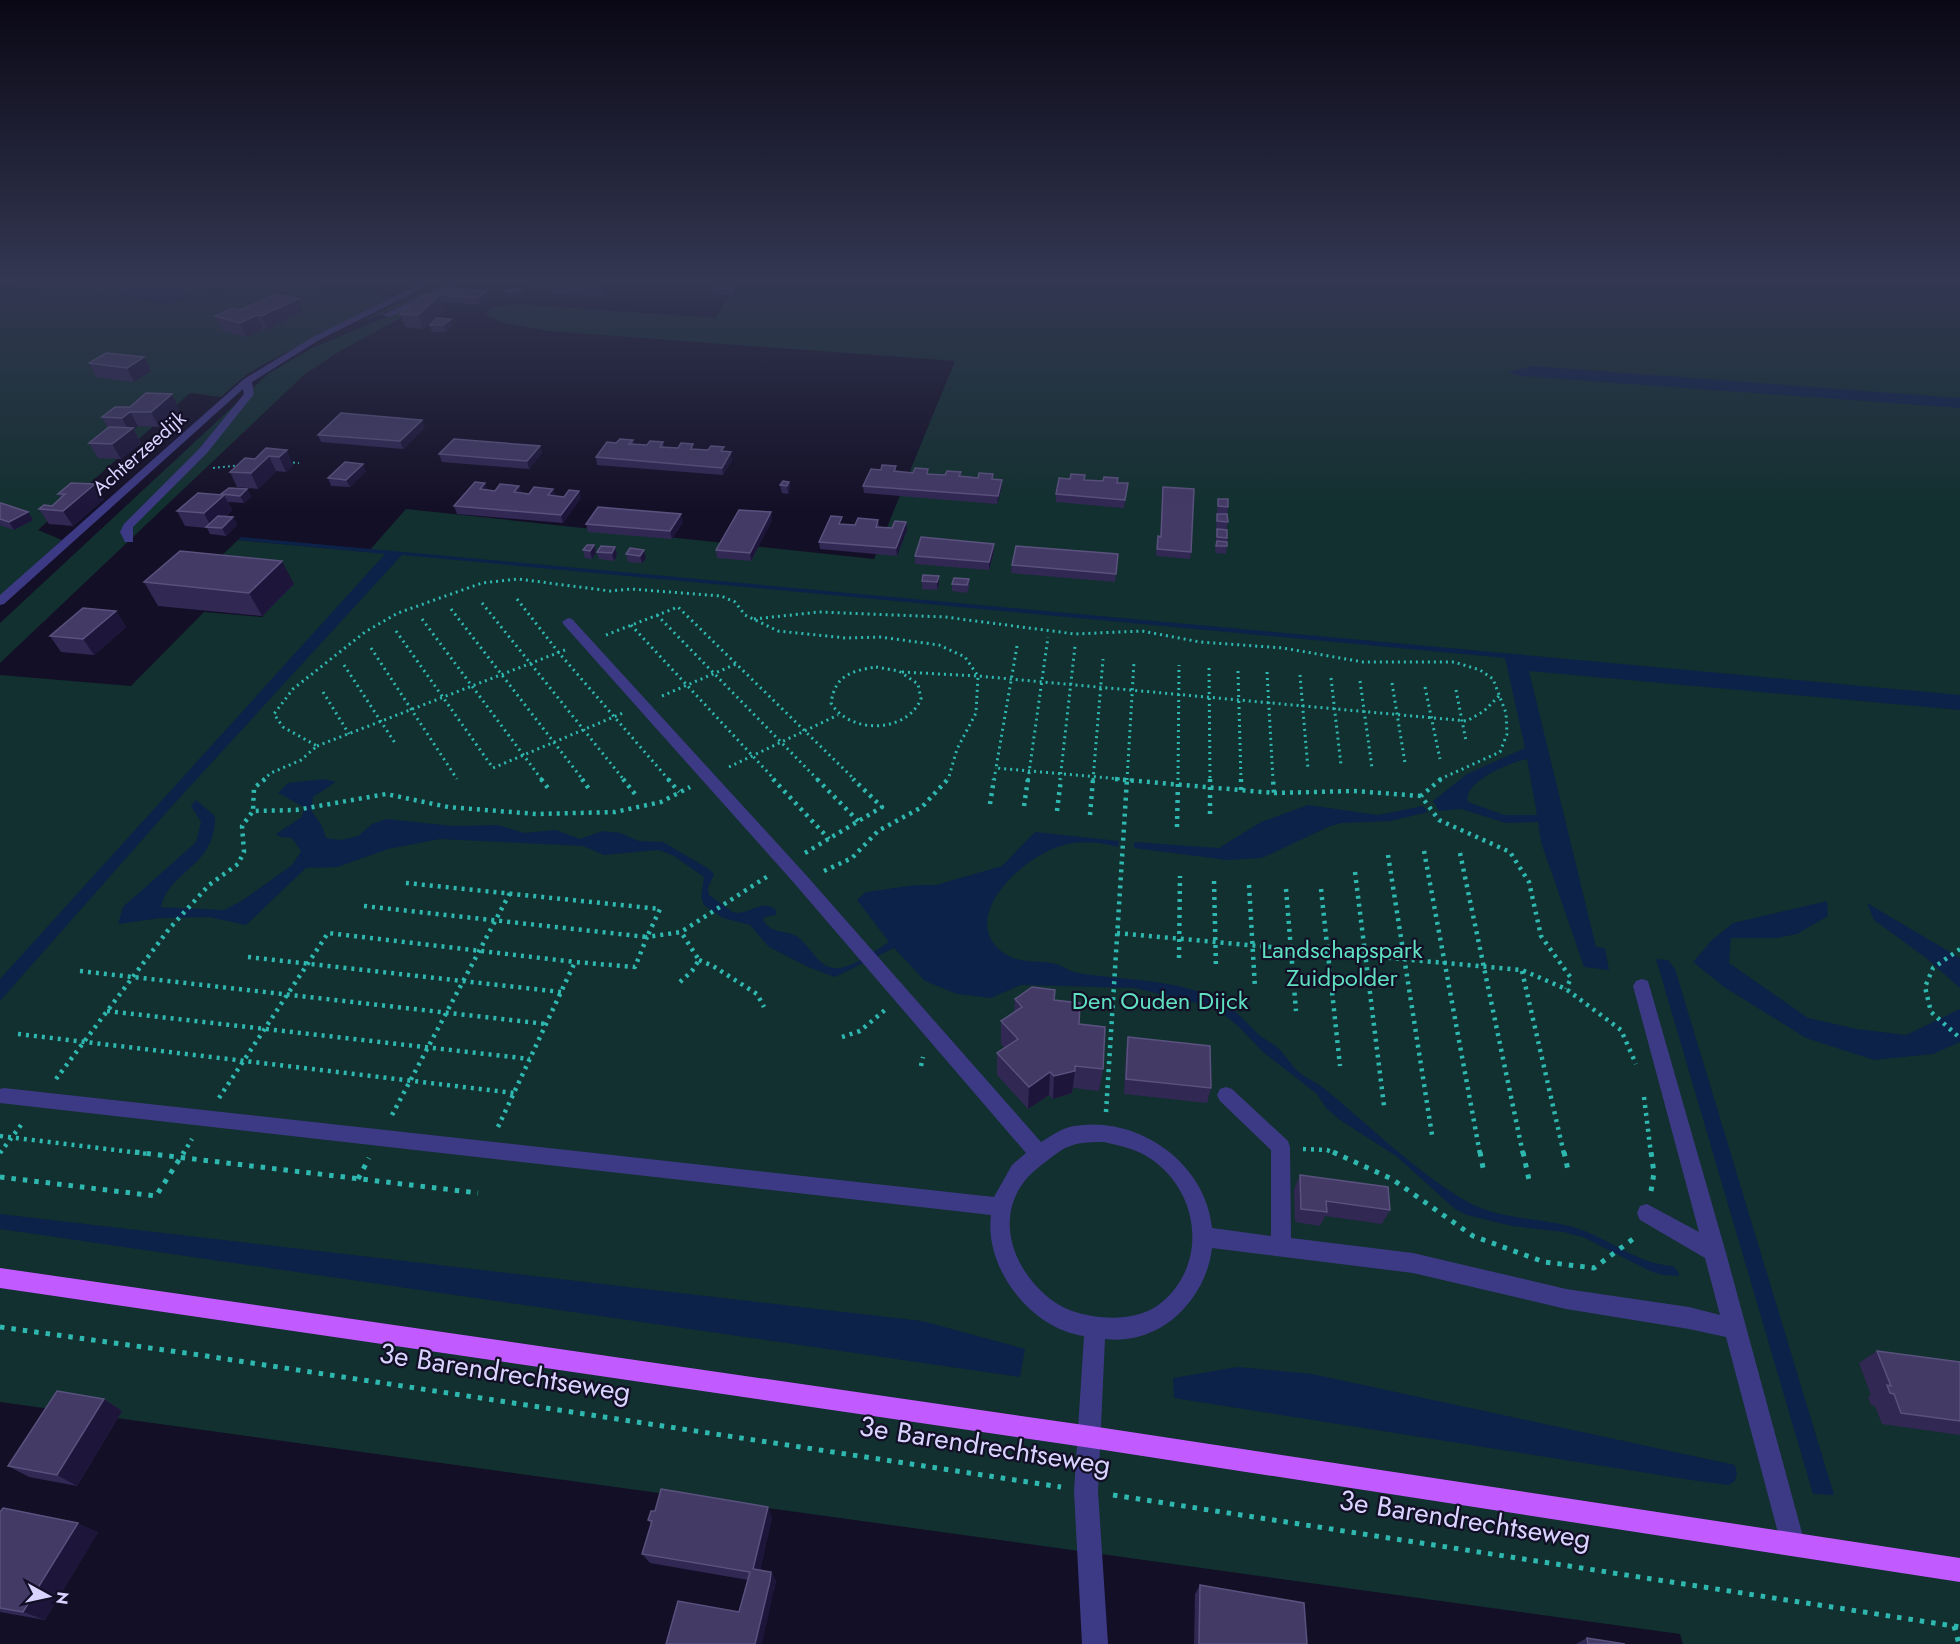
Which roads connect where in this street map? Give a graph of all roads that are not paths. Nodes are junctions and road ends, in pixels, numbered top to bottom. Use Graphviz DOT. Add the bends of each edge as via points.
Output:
graph roads {
  1 [pos="286,356"];
  2 [pos="248,381"];
  3 [pos="129,540"];
  4 [pos="0,601"];
  5 [pos="568,622"];
  6 [pos="1642,986"];
  7 [pos="1226,1095"];
  8 [pos="4,1096"];
  9 [pos="1038,1153"];
  10 [pos="1001,1207"];
  11 [pos="1647,1213"];
  12 [pos="1204,1237"];
  13 [pos="1281,1246"];
  14 [pos="1716,1253"];
  15 [pos="0,1278"];
  16 [pos="1095,1329"];
  17 [pos="1736,1329"];
  18 [pos="1091,1437"];
  19 [pos="1793,1544"];
  20 [pos="1960,1570"];
  21 [pos="1095,1644"];
  1 -- 2 [label="street, Achterzeedijk"];
  2 -- 3 [label="street" via="249,394 185,469 128,526"];
  2 -- 4 [label="street, Achterzeedijk"];
  5 -- 9 [label="street"];
  6 -- 14 [label="street"];
  7 -- 13 [label="street" via="1281,1147"];
  8 -- 10 [label="street"];
  9 -- 10 [label="street" via="1017,1169"];
  9 -- 12 [label="street" via="1072,1136 1104,1134 1135,1141 1162,1156 1184,1179 1199,1207"];
  10 -- 16 [label="street" via="998,1231 1007,1265 1028,1296 1058,1318"];
  11 -- 14 [label="street"];
  12 -- 13 [label="street"];
  12 -- 16 [label="street" via="1199,1268 1184,1296 1160,1317 1129,1329"];
  13 -- 17 [label="street" via="1413,1263 1566,1299"];
  14 -- 17 [label="street"];
  15 -- 18 [label="main road, 3e Barendrechtseweg"];
  16 -- 18 [label="street"];
  17 -- 19 [label="street"];
  18 -- 19 [label="main road, 3e Barendrechtseweg"];
  18 -- 21 [label="street" via="1086,1491"];
  19 -- 20 [label="main road, 3e Barendrechtseweg"];
}
